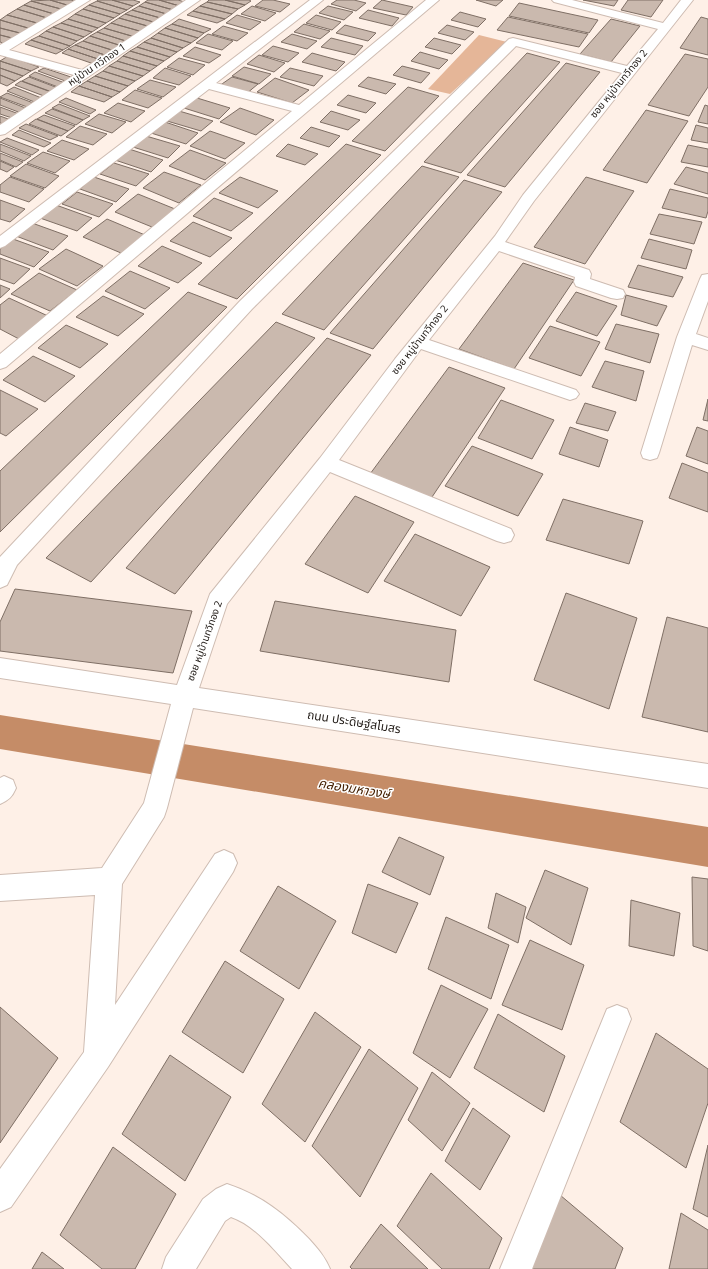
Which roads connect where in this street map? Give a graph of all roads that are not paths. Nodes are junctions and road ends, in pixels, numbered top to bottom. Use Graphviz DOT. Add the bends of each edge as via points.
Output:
graph roads {
  1 [pos="84,0"];
  2 [pos="194,0"];
  3 [pos="317,0"];
  4 [pos="433,0"];
  5 [pos="558,0"];
  6 [pos="687,0"];
  7 [pos="666,27"];
  8 [pos="0,50"];
  9 [pos="630,71"];
  10 [pos="84,74"];
  11 [pos="207,85"];
  12 [pos="302,110"];
  13 [pos="0,131"];
  14 [pos="0,243"];
  15 [pos="495,244"];
  16 [pos="708,279"];
  17 [pos="617,294"];
  18 [pos="686,337"];
  19 [pos="418,342"];
  20 [pos="708,344"];
  21 [pos="0,363"];
  22 [pos="570,394"];
  23 [pos="650,453"];
  24 [pos="327,462"];
  25 [pos="504,535"];
  26 [pos="0,579"];
  27 [pos="0,668"];
  28 [pos="184,697"];
  29 [pos="708,776"];
  30 [pos="224,863"];
  31 [pos="109,881"];
  32 [pos="0,888"];
  33 [pos="617,1019"];
  34 [pos="98,1058"];
  35 [pos="0,1196"];
  36 [pos="178,1269"];
  37 [pos="314,1269"];
  38 [pos="516,1269"];
  1 -- 8 [label="street"];
  2 -- 10 [label="street, หมู่บ้าน ทวีทอง 1"];
  3 -- 11 [label="street"];
  4 -- 12 [label="street"];
  5 -- 7 [label="street"];
  6 -- 7 [label="street, ซอย หมู่บ้านทวีทอง 2"];
  7 -- 9 [label="street, ซอย หมู่บ้านทวีทอง 2"];
  8 -- 10 [label="street"];
  9 -- 15 [label="street, ซอย หมู่บ้านทวีทอง 2" via="528,198"];
  9 -- 26 [label="street" via="513,42 246,305 9,560"];
  10 -- 13 [label="street, หมู่บ้าน ทวีทอง 1"];
  11 -- 12 [label="street"];
  11 -- 14 [label="street"];
  12 -- 21 [label="street"];
  15 -- 17 [label="street" via="583,274 582,282"];
  15 -- 19 [label="street, ซอย หมู่บ้านทวีทอง 2"];
  16 -- 18 [label="street"];
  18 -- 20 [label="street"];
  18 -- 23 [label="street"];
  19 -- 22 [label="street"];
  19 -- 24 [label="street, ซอย หมู่บ้านทวีทอง 2"];
  24 -- 25 [label="street"];
  24 -- 28 [label="street, ซอย หมู่บ้านทวีทอง 2" via="218,600"];
  27 -- 28 [label="street, ถนน ประดิษฐ์สโมสร"];
  28 -- 29 [label="street, ถนน ประดิษฐ์สโมสร"];
  28 -- 31 [label="street, ซอย หมู่บ้านทวีทอง 2" via="155,808"];
  30 -- 34 [label="street"];
  31 -- 32 [label="street"];
  31 -- 34 [label="street"];
  33 -- 38 [label="street"];
  34 -- 35 [label="street"];
  36 -- 37 [label="street" via="214,1210 227,1200 239,1202 258,1214 286,1238"];
}
